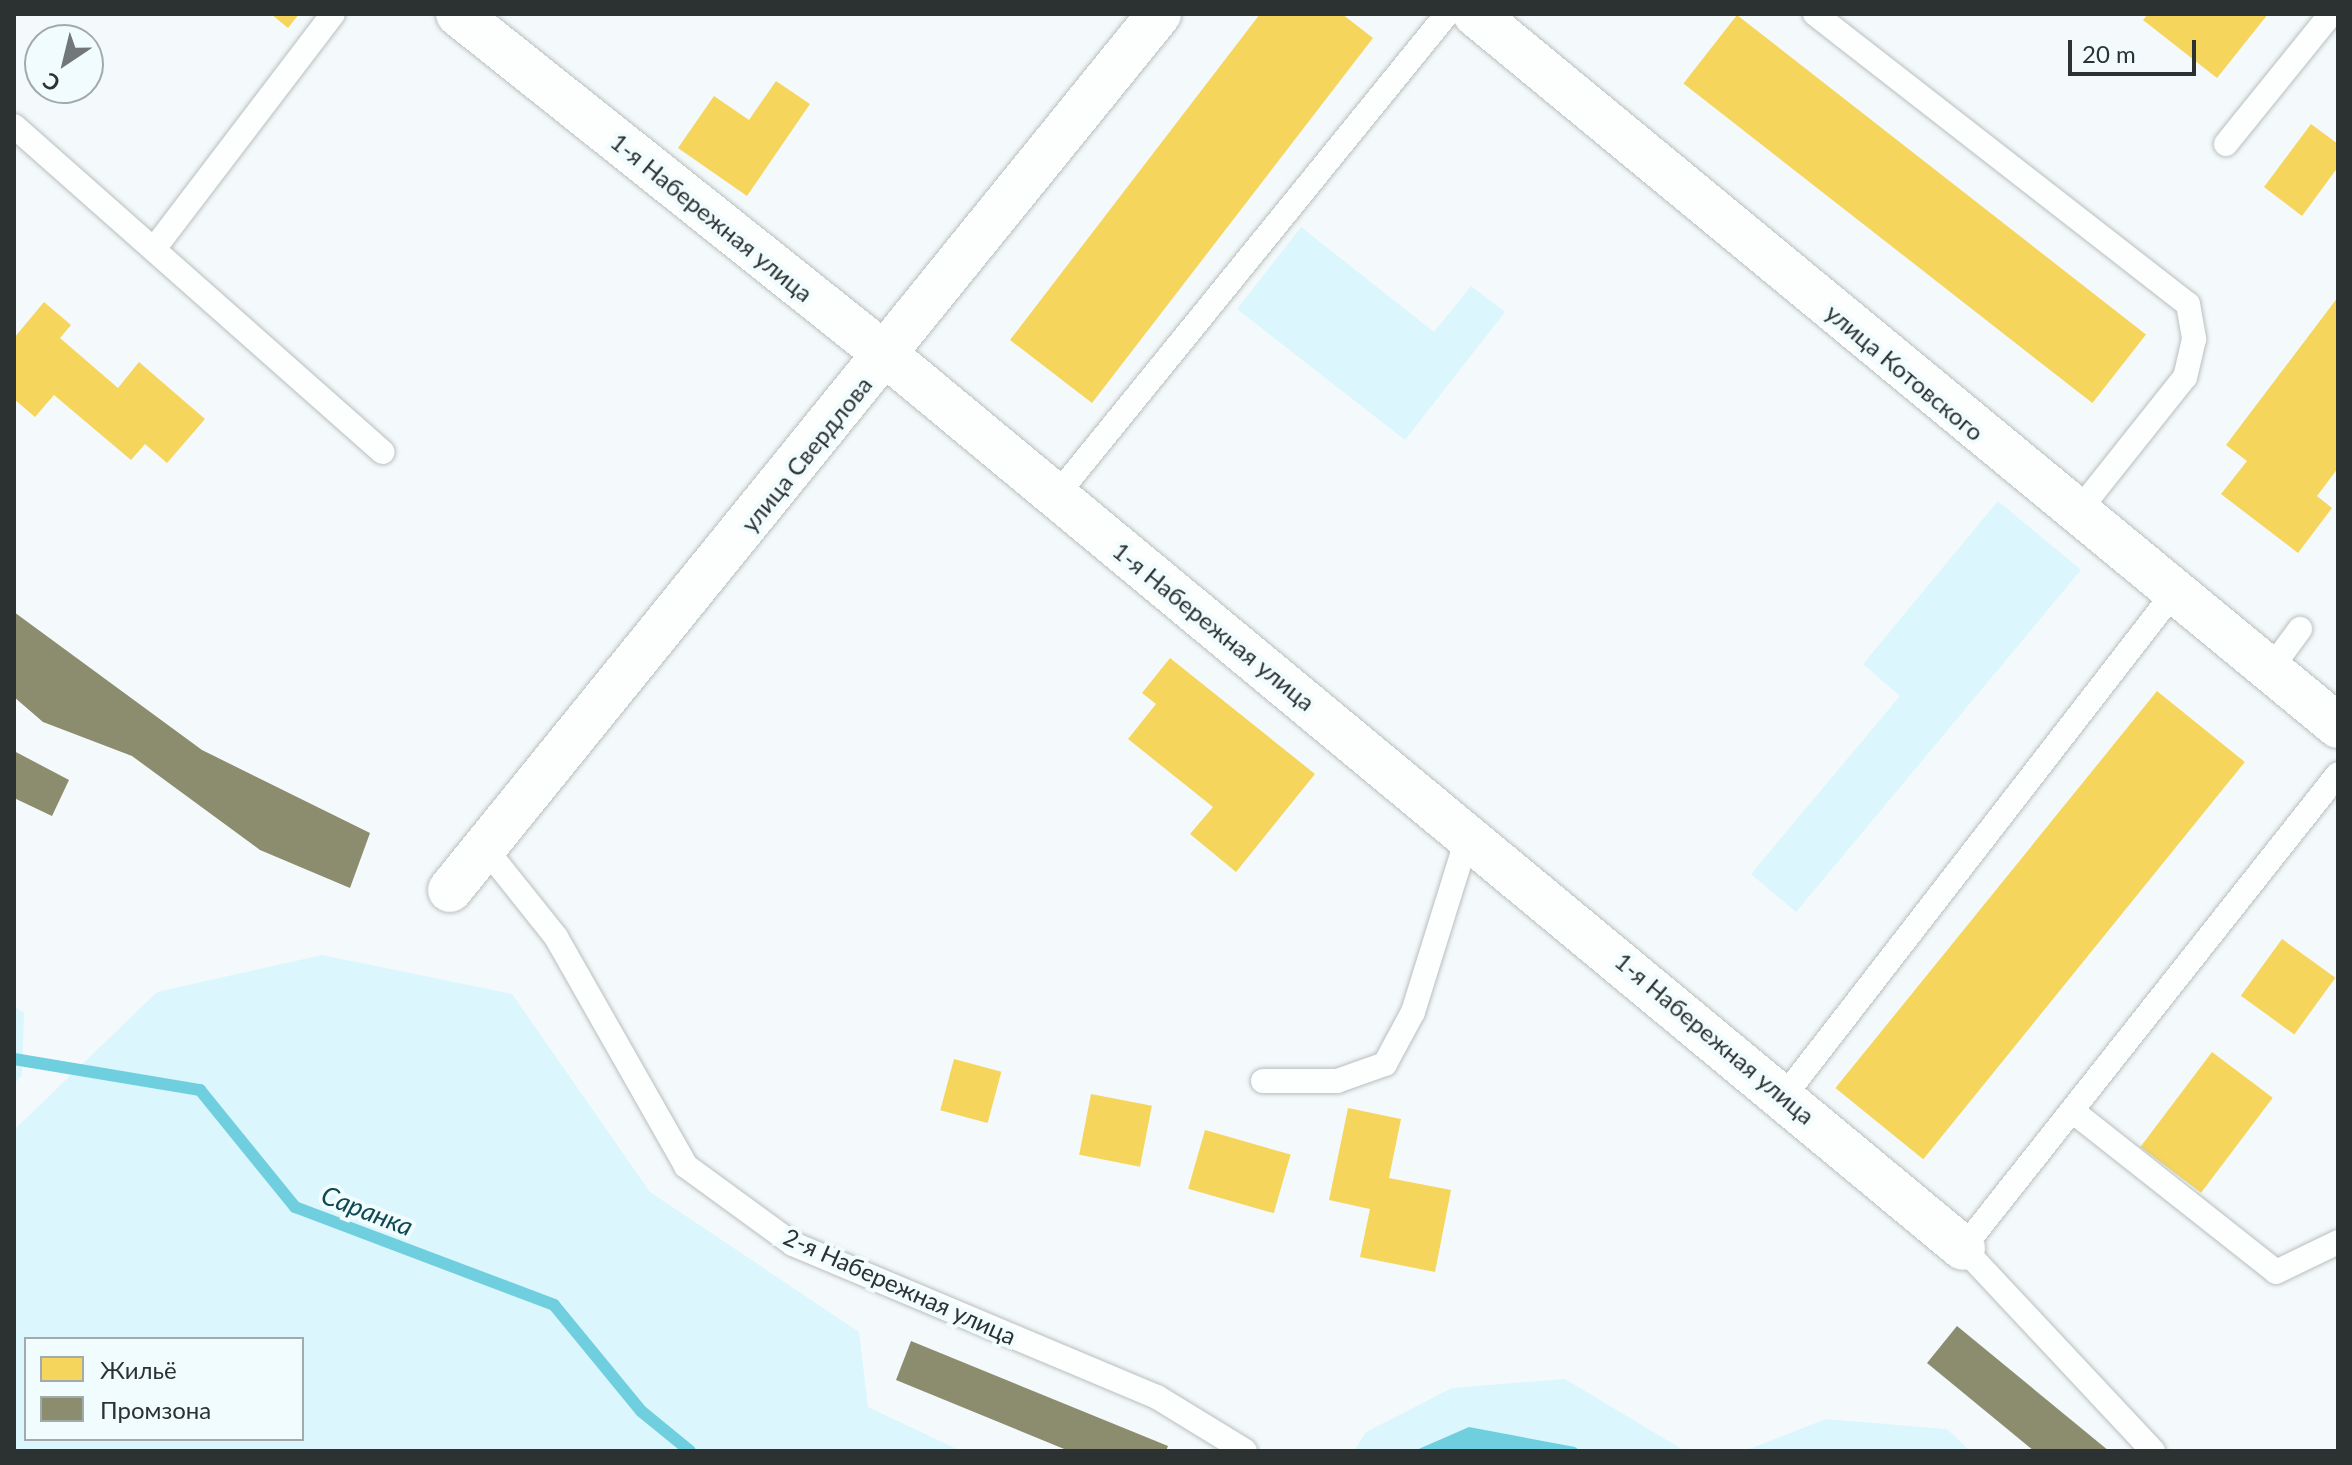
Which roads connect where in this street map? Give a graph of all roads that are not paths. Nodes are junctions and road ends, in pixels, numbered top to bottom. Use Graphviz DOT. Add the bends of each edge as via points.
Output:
graph roads {
  1 [pos="333,14"];
  2 [pos="458,14"];
  3 [pos="1159,14"];
  4 [pos="1447,14"];
  5 [pos="1475,14"];
  6 [pos="1815,14"];
  7 [pos="2331,14"];
  8 [pos="14,126"];
  9 [pos="2226,144"];
  10 [pos="157,245"];
  11 [pos="886,355"];
  12 [pos="383,452"];
  13 [pos="1056,496"];
  14 [pos="2076,514"];
  15 [pos="2172,595"];
  16 [pos="2300,629"];
  17 [pos="2270,670"];
  18 [pos="2338,726"];
  19 [pos="2338,774"];
  20 [pos="1468,835"];
  21 [pos="485,848"];
  22 [pos="450,890"];
  23 [pos="1263,1081"];
  24 [pos="1785,1095"];
  25 [pos="2075,1113"];
  26 [pos="2338,1242"];
  27 [pos="1963,1248"];
  28 [pos="1245,1451"];
  29 [pos="2153,1451"];
  1 -- 10 [label="lane"];
  2 -- 11 [label="street, 1-я Набережная улица"];
  3 -- 11 [label="street, улица Свердлова"];
  4 -- 13 [label="lane"];
  5 -- 14 [label="street, улица Котовского"];
  6 -- 14 [label="lane" via="2188,304 2194,339 2185,377"];
  7 -- 9 [label="lane"];
  8 -- 10 [label="lane"];
  10 -- 12 [label="lane"];
  11 -- 13 [label="street, 1-я Набережная улица"];
  11 -- 21 [label="street, улица Свердлова"];
  13 -- 20 [label="street, 1-я Набережная улица"];
  14 -- 15 [label="street, улица Котовского"];
  15 -- 17 [label="street, улица Котовского"];
  15 -- 24 [label="lane"];
  16 -- 17 [label="lane"];
  17 -- 18 [label="street, улица Котовского"];
  19 -- 25 [label="lane"];
  20 -- 23 [label="lane" via="1413,1012 1385,1064 1337,1081"];
  20 -- 24 [label="street, 1-я Набережная улица"];
  21 -- 22 [label="street, улица Свердлова"];
  21 -- 28 [label="lane, 2-я Набережная улица" via="556,937 686,1166 793,1244 1157,1397"];
  24 -- 27 [label="street, 1-я Набережная улица"];
  25 -- 26 [label="lane" via="2276,1272"];
  25 -- 27 [label="lane"];
  27 -- 29 [label="lane"];
}
